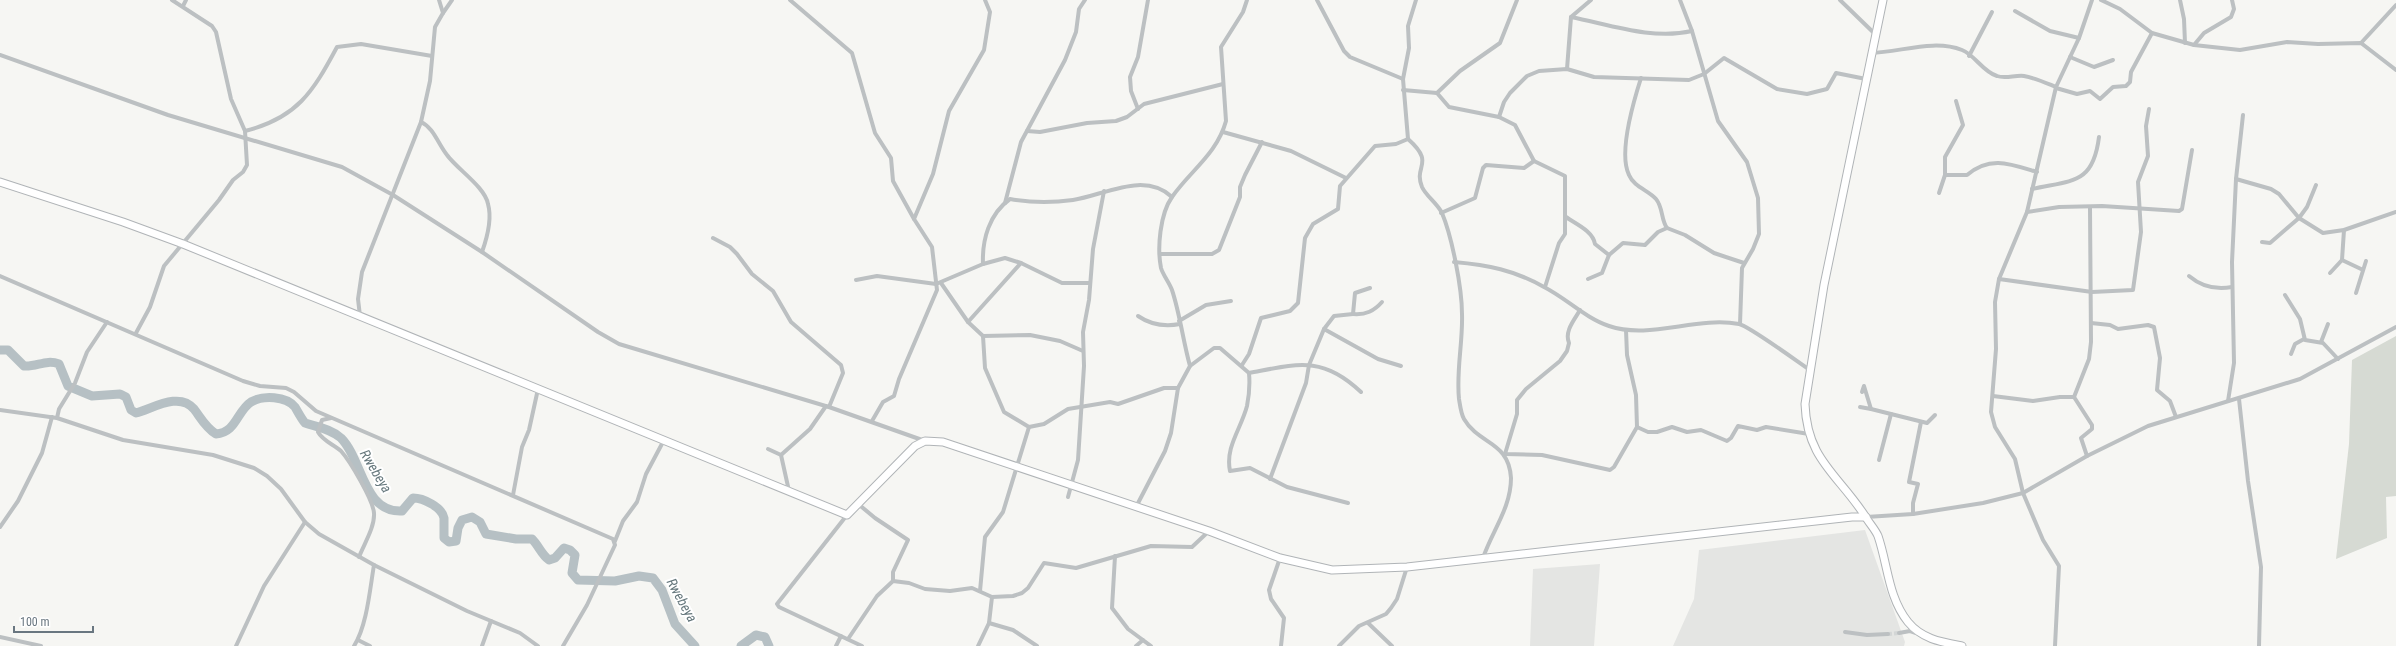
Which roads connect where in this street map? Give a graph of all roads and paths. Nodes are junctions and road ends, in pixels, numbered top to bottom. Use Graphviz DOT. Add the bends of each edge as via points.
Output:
graph roads {
  1 [pos="172,0"];
  2 [pos="186,0"];
  3 [pos="440,0"];
  4 [pos="452,0"];
  5 [pos="790,0"];
  6 [pos="985,0"];
  7 [pos="1085,0"];
  8 [pos="1148,0"];
  9 [pos="1247,0"];
  10 [pos="1317,0"];
  11 [pos="1416,0"];
  12 [pos="1517,0"];
  13 [pos="1591,0"];
  14 [pos="1680,0"];
  15 [pos="1840,0"];
  16 [pos="1883,0"];
  17 [pos="2092,0"];
  18 [pos="2101,0"];
  19 [pos="2180,0"];
  20 [pos="2232,0"];
  21 [pos="2396,5"];
  22 [pos="182,6"];
  23 [pos="2015,11"];
  24 [pos="1992,12"];
  25 [pos="443,13"];
  26 [pos="1571,16"];
  27 [pos="1692,30"];
  28 [pos="2152,33"];
  29 [pos="1876,34"];
  30 [pos="2079,38"];
  31 [pos="2361,42"];
  32 [pos="2185,43"];
  33 [pos="2194,45"];
  34 [pos="1871,53"];
  35 [pos="0,55"];
  36 [pos="432,56"];
  37 [pos="1969,56"];
  38 [pos="2070,57"];
  39 [pos="2113,60"];
  40 [pos="1567,69"];
  41 [pos="2396,70"];
  42 [pos="1704,74"];
  43 [pos="1641,78"];
  44 [pos="1403,79"];
  45 [pos="1866,79"];
  46 [pos="1223,84"];
  47 [pos="2056,88"];
  48 [pos="1403,90"];
  49 [pos="1437,94"];
  50 [pos="1956,101"];
  51 [pos="2149,109"];
  52 [pos="1138,110"];
  53 [pos="2243,115"];
  54 [pos="1499,117"];
  55 [pos="421,122"];
  56 [pos="1027,131"];
  57 [pos="1223,132"];
  58 [pos="245,134"];
  59 [pos="2098,137"];
  60 [pos="1408,139"];
  61 [pos="1262,142"];
  62 [pos="2192,150"];
  63 [pos="1534,161"];
  64 [pos="2037,172"];
  65 [pos="1945,176"];
  66 [pos="1346,178"];
  67 [pos="2236,179"];
  68 [pos="0,182"];
  69 [pos="2316,185"];
  70 [pos="2032,189"];
  71 [pos="1104,191"];
  72 [pos="1939,193"];
  73 [pos="392,195"];
  74 [pos="1172,197"];
  75 [pos="1004,203"];
  76 [pos="2090,208"];
  77 [pos="2139,208"];
  78 [pos="1441,212"];
  79 [pos="2027,212"];
  80 [pos="2396,212"];
  81 [pos="1566,217"];
  82 [pos="914,218"];
  83 [pos="2299,218"];
  84 [pos="1667,228"];
  85 [pos="2344,230"];
  86 [pos="713,238"];
  87 [pos="2262,242"];
  88 [pos="183,244"];
  89 [pos="482,252"];
  90 [pos="1161,254"];
  91 [pos="1609,255"];
  92 [pos="2342,260"];
  93 [pos="1454,262"];
  94 [pos="2366,262"];
  95 [pos="1021,263"];
  96 [pos="1744,263"];
  97 [pos="983,264"];
  98 [pos="2362,269"];
  99 [pos="2330,273"];
  100 [pos="0,276"];
  101 [pos="2189,276"];
  102 [pos="1588,279"];
  103 [pos="1999,279"];
  104 [pos="856,280"];
  105 [pos="1089,283"];
  106 [pos="939,284"];
  107 [pos="1545,287"];
  108 [pos="2232,287"];
  109 [pos="1370,288"];
  110 [pos="2092,292"];
  111 [pos="2356,292"];
  112 [pos="2285,295"];
  113 [pos="1231,301"];
  114 [pos="1382,302"];
  115 [pos="1580,310"];
  116 [pos="1353,314"];
  117 [pos="360,316"];
  118 [pos="1138,316"];
  119 [pos="108,322"];
  120 [pos="968,322"];
  121 [pos="1180,322"];
  122 [pos="2091,323"];
  123 [pos="1740,324"];
  124 [pos="2328,324"];
  125 [pos="2396,326"];
  126 [pos="1324,329"];
  127 [pos="1626,330"];
  128 [pos="136,333"];
  129 [pos="983,336"];
  130 [pos="2304,339"];
  131 [pos="2321,342"];
  132 [pos="1083,351"];
  133 [pos="2291,354"];
  134 [pos="2338,359"];
  135 [pos="1242,365"];
  136 [pos="1309,365"];
  137 [pos="1190,366"];
  138 [pos="1401,366"];
  139 [pos="1810,370"];
  140 [pos="1249,372"];
  141 [pos="1178,388"];
  142 [pos="538,389"];
  143 [pos="1361,392"];
  144 [pos="1862,392"];
  145 [pos="1993,396"];
  146 [pos="2074,397"];
  147 [pos="2239,399"];
  148 [pos="2228,401"];
  149 [pos="828,407"];
  150 [pos="1081,407"];
  151 [pos="1860,407"];
  152 [pos="1871,409"];
  153 [pos="0,410"];
  154 [pos="1891,414"];
  155 [pos="1935,415"];
  156 [pos="55,418"];
  157 [pos="333,418"];
  158 [pos="2176,418"];
  159 [pos="872,421"];
  160 [pos="1921,422"];
  161 [pos="1029,427"];
  162 [pos="1637,427"];
  163 [pos="1809,434"];
  164 [pos="664,440"];
  165 [pos="925,441"];
  166 [pos="768,449"];
  167 [pos="1505,454"];
  168 [pos="781,455"];
  169 [pos="2087,456"];
  170 [pos="1879,460"];
  171 [pos="1017,466"];
  172 [pos="1270,479"];
  173 [pos="1072,486"];
  174 [pos="789,491"];
  175 [pos="2023,493"];
  176 [pos="513,495"];
  177 [pos="1068,497"];
  178 [pos="857,503"];
  179 [pos="1348,503"];
  180 [pos="1136,506"];
  181 [pos="1913,514"];
  182 [pos="847,515"];
  183 [pos="1866,517"];
  184 [pos="305,522"];
  185 [pos="0,527"];
  186 [pos="1209,531"];
  187 [pos="615,541"];
  188 [pos="1115,556"];
  189 [pos="359,557"];
  190 [pos="1280,558"];
  191 [pos="1483,558"];
  192 [pos="374,565"];
  193 [pos="1407,567"];
  194 [pos="893,582"];
  195 [pos="980,591"];
  196 [pos="992,598"];
  197 [pos="491,621"];
  198 [pos="1368,623"];
  199 [pos="989,624"];
  200 [pos="1845,632"];
  201 [pos="1899,633"];
  202 [pos="1888,634"];
  203 [pos="1922,635"];
  204 [pos="0,636"];
  205 [pos="841,636"];
  206 [pos="848,639"];
  207 [pos="358,640"];
  208 [pos="1143,640"];
  209 [pos="41,646"];
  210 [pos="236,646"];
  211 [pos="354,646"];
  212 [pos="370,646"];
  213 [pos="482,646"];
  214 [pos="538,646"];
  215 [pos="563,646"];
  216 [pos="836,646"];
  217 [pos="862,646"];
  218 [pos="978,646"];
  219 [pos="1037,646"];
  220 [pos="1136,646"];
  221 [pos="1151,646"];
  222 [pos="1281,646"];
  223 [pos="1339,646"];
  224 [pos="1392,646"];
  225 [pos="1962,646"];
  226 [pos="2055,646"];
  227 [pos="2259,646"];
  1 -- 22 [label="street"];
  2 -- 22 [label="street"];
  3 -- 25 [label="street"];
  4 -- 25 [label="street"];
  5 -- 82 [label="street" via="852,53 875,133 891,158 893,181"];
  6 -- 82 [label="street" via="990,12 984,50 948,110 933,174"];
  7 -- 56 [label="street" via="1079,9 1076,32 1065,60"];
  8 -- 52 [label="street" via="1138,57 1130,77 1131,91"];
  9 -- 46 [label="street" via="1243,12 1222,43"];
  10 -- 44 [label="street" via="1344,51 1350,57"];
  11 -- 44 [label="street" via="1408,26 1409,48"];
  12 -- 49 [label="street" via="1500,43 1460,71"];
  13 -- 26 [label="street"];
  14 -- 27 [label="street"];
  15 -- 29 [label="street"];
  16 -- 29 [label="main road"];
  17 -- 30 [label="street"];
  18 -- 28 [label="street" via="2120,9"];
  19 -- 32 [label="street"];
  20 -- 33 [label="street" via="2234,9 2231,17 2204,33"];
  21 -- 31 [label="street"];
  22 -- 58 [label="street" via="212,26 216,32 231,99"];
  23 -- 30 [label="street" via="2050,31"];
  24 -- 37 [label="street"];
  25 -- 36 [label="street" via="434,27"];
  26 -- 27 [label="street" via="1667,35"];
  26 -- 40 [label="street"];
  27 -- 42 [label="street"];
  28 -- 32 [label="street"];
  28 -- 47 [label="street" via="2126,86 2113,87 2100,99 2090,91 2077,94"];
  29 -- 34 [label="main road"];
  30 -- 38 [label="street"];
  31 -- 33 [label="street" via="2282,42 2240,50"];
  31 -- 41 [label="street"];
  32 -- 33 [label="street"];
  34 -- 37 [label="street" via="1897,52 1923,45 1936,45 1963,51"];
  34 -- 45 [label="main road"];
  35 -- 58 [label="street" via="168,115"];
  36 -- 55 [label="street" via="430,81"];
  36 -- 58 [label="street" via="361,44 337,47 322,75 302,103 293,111"];
  37 -- 47 [label="street" via="1994,76 2023,76"];
  38 -- 39 [label="street" via="2094,67"];
  38 -- 47 [label="street"];
  40 -- 43 [label="street" via="1594,77"];
  40 -- 54 [label="street" via="1539,71 1527,76 1504,102"];
  42 -- 43 [label="street" via="1689,80"];
  42 -- 45 [label="street" via="1724,58 1777,89 1807,94 1827,90 1836,73"];
  42 -- 96 [label="street" via="1718,121 1747,162 1758,198 1759,234 1754,249"];
  43 -- 84 [label="street" via="1629,120 1627,170 1634,182 1657,200"];
  44 -- 48 [label="street"];
  45 -- 139 [label="main road" via="1824,285"];
  46 -- 52 [label="street" via="1144,104"];
  46 -- 57 [label="street" via="1226,121"];
  47 -- 64 [label="street"];
  48 -- 49 [label="street"];
  48 -- 60 [label="street"];
  49 -- 54 [label="street" via="1449,107"];
  50 -- 65 [label="street" via="1963,125 1945,157"];
  51 -- 77 [label="street" via="2146,126 2148,156 2138,182"];
  52 -- 56 [label="street" via="1116,120 1040,132"];
  53 -- 67 [label="street"];
  54 -- 63 [label="street" via="1518,129"];
  55 -- 73 [label="street"];
  55 -- 89 [label="street" via="428,126 447,156 482,192 488,203 487,239"];
  56 -- 75 [label="street" via="1021,142"];
  57 -- 61 [label="street"];
  57 -- 74 [label="street" via="1208,156"];
  58 -- 73 [label="street" via="342,167"];
  58 -- 88 [label="street" via="247,165"];
  59 -- 70 [label="street" via="2091,167 2081,178"];
  60 -- 66 [label="street" via="1396,144 1375,146"];
  60 -- 78 [label="street" via="1421,150 1422,188"];
  61 -- 66 [label="street" via="1291,151"];
  61 -- 90 [label="street" via="1245,175 1240,197 1219,250 1212,254"];
  62 -- 77 [label="street" via="2182,209 2179,211"];
  63 -- 78 [label="street" via="1524,168 1486,165 1475,198"];
  63 -- 81 [label="street" via="1565,176"];
  64 -- 65 [label="street" via="1996,162 1975,169 1967,175"];
  64 -- 70 [label="street"];
  65 -- 72 [label="street"];
  66 -- 135 [label="street" via="1340,186 1338,210 1313,224 1305,238 1298,303 1290,311 1261,318 1249,354"];
  67 -- 83 [label="street" via="2272,189"];
  67 -- 108 [label="street"];
  68 -- 88 [label="main road"];
  69 -- 83 [label="street" via="2307,207"];
  70 -- 79 [label="street"];
  71 -- 74 [label="street" via="1155,186 1162,188"];
  71 -- 75 [label="street" via="1075,200 1035,204 1010,199"];
  71 -- 105 [label="street"];
  73 -- 89 [label="street"];
  73 -- 117 [label="street" via="362,272 358,299"];
  74 -- 90 [label="street" via="1161,227"];
  75 -- 97 [label="street" via="985,233 982,247"];
  76 -- 77 [label="street"];
  76 -- 79 [label="street" via="2059,207"];
  76 -- 110 [label="street"];
  77 -- 110 [label="street" via="2142,232 2135,287 2130,292"];
  78 -- 93 [label="street"];
  79 -- 103 [label="street"];
  80 -- 85 [label="street"];
  81 -- 91 [label="street" via="1589,233 1595,244"];
  81 -- 107 [label="street" via="1566,234 1559,243"];
  82 -- 106 [label="street" via="932,247"];
  83 -- 85 [label="street" via="2323,232"];
  83 -- 87 [label="street" via="2270,243"];
  84 -- 91 [label="street" via="1658,232 1645,245 1623,243"];
  84 -- 96 [label="street" via="1685,235 1714,253"];
  85 -- 92 [label="street"];
  86 -- 149 [label="street" via="730,247 752,274 773,291 791,322 841,365 843,373"];
  88 -- 117 [label="main road"];
  88 -- 128 [label="street" via="164,266 150,308"];
  89 -- 149 [label="street" via="619,344"];
  90 -- 121 [label="street" via="1161,268 1172,289"];
  91 -- 102 [label="street" via="1602,273"];
  92 -- 98 [label="street"];
  92 -- 99 [label="street"];
  93 -- 107 [label="street" via="1494,266"];
  93 -- 167 [label="street" via="1462,313 1459,398 1463,418 1468,425"];
  94 -- 98 [label="street"];
  95 -- 97 [label="street" via="1005,258"];
  95 -- 105 [label="street" via="1062,283"];
  95 -- 120 [label="street"];
  96 -- 123 [label="street"];
  97 -- 106 [label="street"];
  98 -- 111 [label="street"];
  100 -- 119 [label="street"];
  101 -- 108 [label="street" via="2196,282 2219,290"];
  103 -- 110 [label="street"];
  103 -- 145 [label="street" via="1995,302"];
  104 -- 106 [label="street" via="877,276"];
  105 -- 132 [label="street"];
  106 -- 120 [label="street"];
  106 -- 159 [label="street" via="899,378 896,393 877,408"];
  107 -- 115 [label="street"];
  108 -- 148 [label="street" via="2234,363"];
  109 -- 116 [label="street" via="1355,293"];
  110 -- 122 [label="street"];
  112 -- 130 [label="street" via="2300,319"];
  113 -- 121 [label="street" via="1206,305"];
  114 -- 116 [label="street" via="1366,314"];
  115 -- 127 [label="street" via="1608,326"];
  115 -- 167 [label="street" via="1570,327 1564,356 1526,388 1517,400 1517,414"];
  116 -- 126 [label="street" via="1334,316"];
  117 -- 142 [label="main road"];
  118 -- 121 [label="street" via="1148,323 1168,326"];
  119 -- 128 [label="street"];
  119 -- 156 [label="street" via="87,352 70,394"];
  120 -- 129 [label="street"];
  121 -- 137 [label="street"];
  122 -- 146 [label="street" via="2089,359"];
  122 -- 158 [label="street" via="2110,325 2118,329 2148,325 2154,327 2160,358 2157,390 2170,401"];
  123 -- 127 [label="street" via="1720,323"];
  123 -- 139 [label="street"];
  124 -- 131 [label="street"];
  125 -- 134 [label="street"];
  126 -- 136 [label="street"];
  126 -- 138 [label="street" via="1378,360"];
  127 -- 162 [label="street" via="1627,355 1636,395"];
  128 -- 157 [label="street" via="243,381 260,386 286,388 316,411"];
  129 -- 132 [label="street" via="1030,335 1060,341"];
  129 -- 161 [label="street" via="985,368 1004,412"];
  130 -- 131 [label="street"];
  130 -- 133 [label="street" via="2295,344"];
  131 -- 134 [label="street"];
  132 -- 150 [label="street"];
  134 -- 147 [label="street" via="2300,379"];
  135 -- 137 [label="street" via="1230,354 1220,348 1214,348"];
  135 -- 140 [label="street"];
  136 -- 140 [label="street"];
  136 -- 143 [label="street" via="1345,377"];
  136 -- 172 [label="street" via="1306,383"];
  137 -- 141 [label="street"];
  139 -- 163 [label="main road" via="1805,404"];
  140 -- 172 [label="street" via="1247,407 1232,442 1228,460 1230,471 1250,468"];
  141 -- 150 [label="street" via="1164,388 1118,404 1110,402"];
  141 -- 180 [label="street" via="1171,433 1165,451"];
  142 -- 164 [label="main road"];
  142 -- 176 [label="street" via="529,430 522,447"];
  144 -- 152 [label="street" via="1864,386"];
  145 -- 146 [label="street" via="2033,401"];
  145 -- 175 [label="street" via="1990,412 1995,427 2015,459"];
  146 -- 169 [label="street" via="2092,425 2092,429 2081,438"];
  147 -- 148 [label="street"];
  147 -- 227 [label="street" via="2261,567"];
  148 -- 158 [label="street"];
  149 -- 159 [label="street"];
  149 -- 168 [label="street" via="810,429"];
  150 -- 161 [label="street" via="1061,412 1044,424"];
  150 -- 173 [label="street" via="1078,460"];
  151 -- 152 [label="street"];
  152 -- 154 [label="street"];
  153 -- 156 [label="street"];
  154 -- 160 [label="street"];
  154 -- 170 [label="street"];
  155 -- 160 [label="street" via="1927,423"];
  156 -- 184 [label="street" via="123,440 240,462 267,476 281,488"];
  156 -- 185 [label="street" via="42,453 18,501"];
  157 -- 176 [label="street"];
  157 -- 189 [label="street" via="322,420 318,432 321,438 341,452 362,486 374,513"];
  158 -- 169 [label="street" via="2135,431"];
  159 -- 165 [label="street"];
  160 -- 181 [label="street" via="1909,482 1918,484"];
  161 -- 171 [label="street"];
  162 -- 163 [label="street" via="1648,432 1672,427 1687,432 1701,430 1727,441 1738,426 1757,430 1766,427"];
  162 -- 167 [label="street" via="1614,468 1610,470 1542,456"];
  163 -- 183 [label="main road" via="1816,453 1831,475"];
  164 -- 174 [label="main road"];
  164 -- 187 [label="street" via="646,474 637,502 623,521"];
  165 -- 171 [label="main road" via="943,442"];
  165 -- 178 [label="main road" via="907,453"];
  166 -- 168 [label="street"];
  167 -- 191 [label="street" via="1511,479 1508,501"];
  168 -- 174 [label="street"];
  169 -- 175 [label="street"];
  171 -- 173 [label="main road"];
  171 -- 195 [label="street" via="1003,512 984,537"];
  172 -- 179 [label="street" via="1287,488"];
  173 -- 177 [label="street"];
  173 -- 180 [label="main road"];
  174 -- 182 [label="main road"];
  175 -- 181 [label="street" via="1983,503"];
  175 -- 226 [label="street" via="2043,540 2059,566"];
  176 -- 187 [label="street"];
  178 -- 182 [label="main road"];
  178 -- 194 [label="street" via="908,540 893,572"];
  180 -- 186 [label="main road"];
  181 -- 183 [label="street"];
  182 -- 205 [label="street" via="777,604"];
  183 -- 191 [label="main road"];
  183 -- 203 [label="main road" via="1878,536 1889,585 1896,602 1908,622"];
  184 -- 189 [label="street" via="319,534"];
  184 -- 210 [label="street" via="264,586"];
  186 -- 188 [label="street" via="1192,547 1151,546"];
  186 -- 190 [label="main road"];
  187 -- 215 [label="street" via="608,563"];
  188 -- 196 [label="street" via="1076,568 1044,563 1022,593"];
  188 -- 208 [label="street" via="1112,608 1128,629"];
  189 -- 192 [label="street"];
  190 -- 193 [label="main road" via="1344,571"];
  190 -- 222 [label="street" via="1269,590 1271,599 1284,618"];
  191 -- 193 [label="main road"];
  192 -- 197 [label="street"];
  192 -- 207 [label="street"];
  193 -- 198 [label="street" via="1397,599 1391,608 1386,614"];
  194 -- 195 [label="street" via="909,583 925,589 950,591 972,588"];
  194 -- 206 [label="street" via="877,596"];
  195 -- 196 [label="street"];
  196 -- 199 [label="street"];
  197 -- 213 [label="street"];
  197 -- 214 [label="street" via="520,633"];
  198 -- 223 [label="street" via="1359,626"];
  198 -- 224 [label="street"];
  199 -- 218 [label="street"];
  199 -- 219 [label="street" via="1013,630"];
  200 -- 202 [label="street"];
  201 -- 203 [label="street" via="1910,631"];
  203 -- 225 [label="main road"];
  204 -- 209 [label="street"];
  205 -- 206 [label="street"];
  205 -- 216 [label="street"];
  206 -- 217 [label="street"];
  207 -- 211 [label="street"];
  207 -- 212 [label="street"];
  208 -- 220 [label="street"];
  208 -- 221 [label="street"];
}
